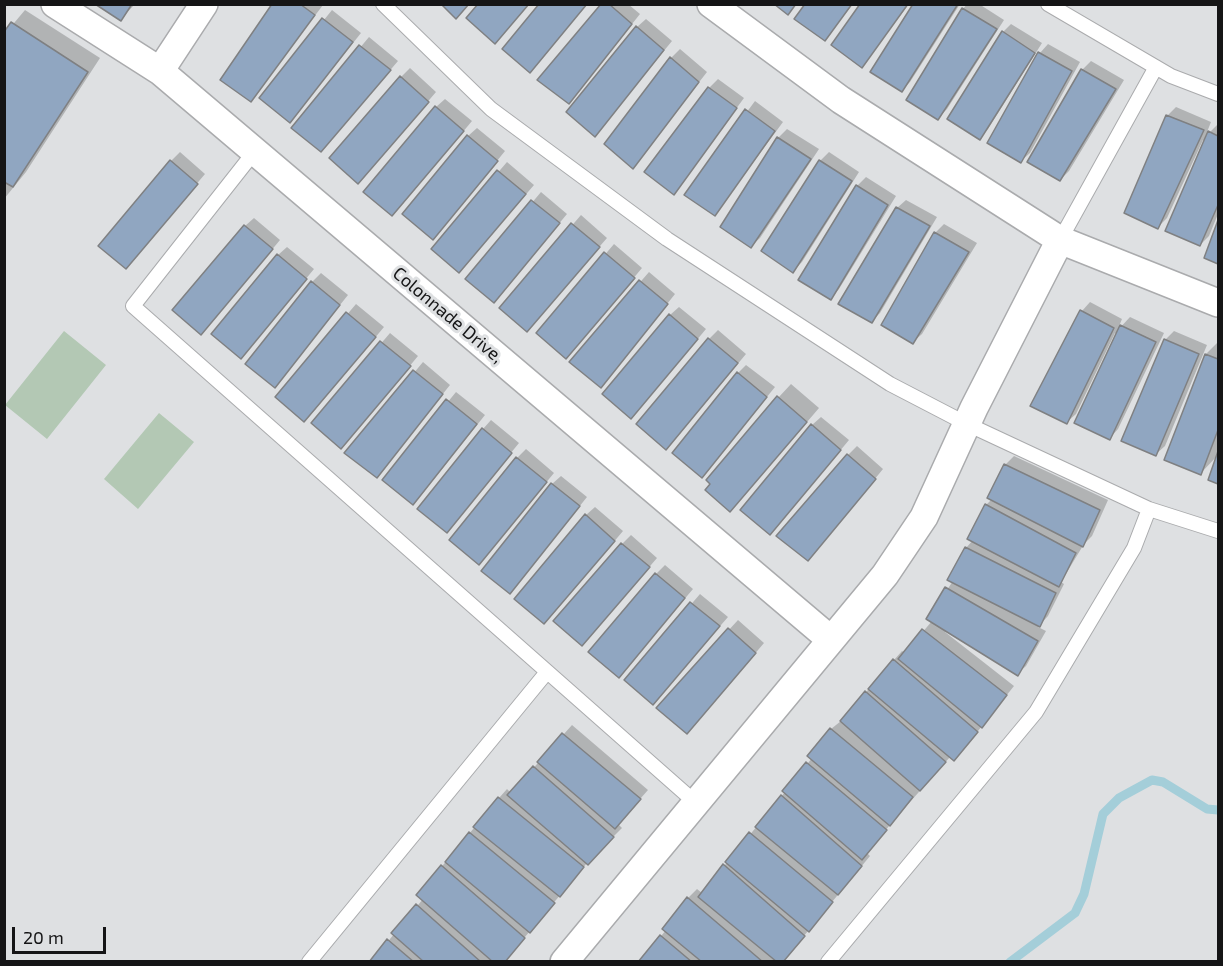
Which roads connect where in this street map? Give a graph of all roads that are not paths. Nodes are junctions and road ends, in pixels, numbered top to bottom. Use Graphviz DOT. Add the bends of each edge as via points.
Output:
graph roads {
  1 [pos="55,4"];
  2 [pos="204,4"];
  3 [pos="383,4"];
  4 [pos="711,4"];
  5 [pos="1048,4"];
  6 [pos="1156,67"];
  7 [pos="160,71"];
  8 [pos="1218,94"];
  9 [pos="255,151"];
  10 [pos="1060,240"];
  11 [pos="1218,303"];
  12 [pos="967,424"];
  13 [pos="1149,509"];
  14 [pos="1218,531"];
  15 [pos="830,639"];
  16 [pos="547,672"];
  17 [pos="696,803"];
  18 [pos="309,962"];
  19 [pos="564,962"];
  20 [pos="828,962"];
  1 -- 7 [label="street, Colonnade Drive,"];
  2 -- 7 [label="street"];
  3 -- 12 [label="lane" via="491,109 667,239 890,384"];
  4 -- 10 [label="street" via="841,100"];
  5 -- 6 [label="lane"];
  6 -- 8 [label="lane"];
  6 -- 10 [label="lane"];
  7 -- 9 [label="street, Colonnade Drive,"];
  9 -- 15 [label="street, Colonnade Drive,"];
  9 -- 16 [label="lane" via="133,306"];
  10 -- 11 [label="street"];
  10 -- 12 [label="street"];
  12 -- 13 [label="lane"];
  12 -- 15 [label="street" via="924,517 885,575"];
  13 -- 14 [label="lane"];
  13 -- 20 [label="lane" via="1134,548 1036,712"];
  15 -- 17 [label="street"];
  16 -- 17 [label="lane"];
  16 -- 18 [label="lane"];
  17 -- 19 [label="street"];
}
